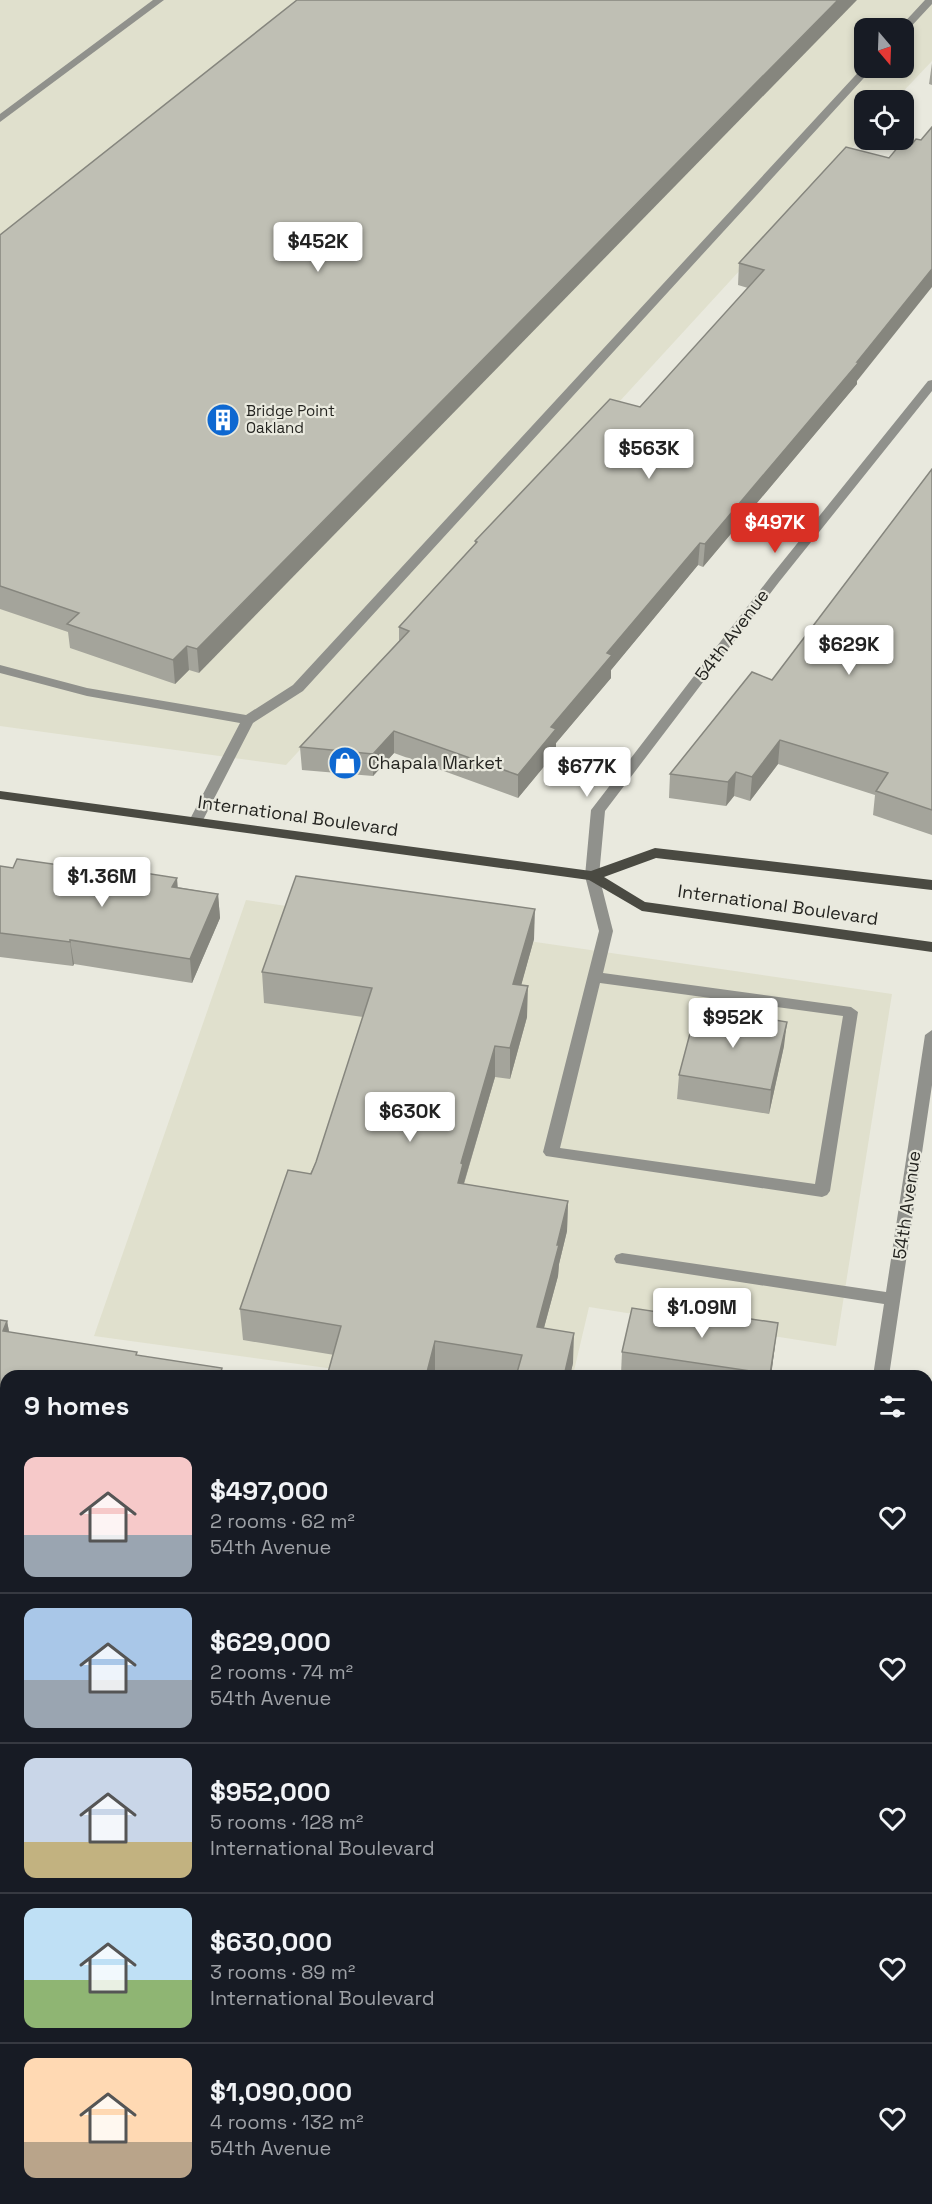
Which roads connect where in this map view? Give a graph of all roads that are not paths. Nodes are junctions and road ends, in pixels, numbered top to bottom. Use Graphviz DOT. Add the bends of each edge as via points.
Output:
graph roads {
  1 [pos="159,0"];
  2 [pos="930,0"];
  3 [pos="914,18"];
  4 [pos="859,78"];
  5 [pos="0,119"];
  6 [pos="932,383"];
  7 [pos="0,669"];
  8 [pos="248,720"];
  9 [pos="0,795"];
  10 [pos="196,821"];
  11 [pos="592,876"];
  12 [pos="932,885"];
  13 [pos="932,947"];
  14 [pos="594,977"];
  15 [pos="932,1035"];
  16 [pos="622,1259"];
  17 [pos="893,1299"];
  18 [pos="882,1370"];
  1 -- 5 [label="street"];
  2 -- 3 [label="street"];
  4 -- 8 [label="street" via="298,688"];
  6 -- 11 [label="street, 54th Avenue" via="598,810"];
  7 -- 8 [label="street" via="87,692"];
  8 -- 10 [label="street"];
  9 -- 10 [label="main road, International Boulevard"];
  10 -- 11 [label="main road, International Boulevard"];
  11 -- 12 [label="main road, International Boulevard" via="655,853"];
  11 -- 13 [label="main road, International Boulevard" via="642,906"];
  11 -- 14 [label="street, 54th Avenue" via="606,931"];
  14 -- 14 [label="street, 54th Avenue" via="551,1152 822,1191 851,1012"];
  15 -- 17 [label="street, 54th Avenue"];
  16 -- 17 [label="street"];
  17 -- 18 [label="street, 54th Avenue"];
}
